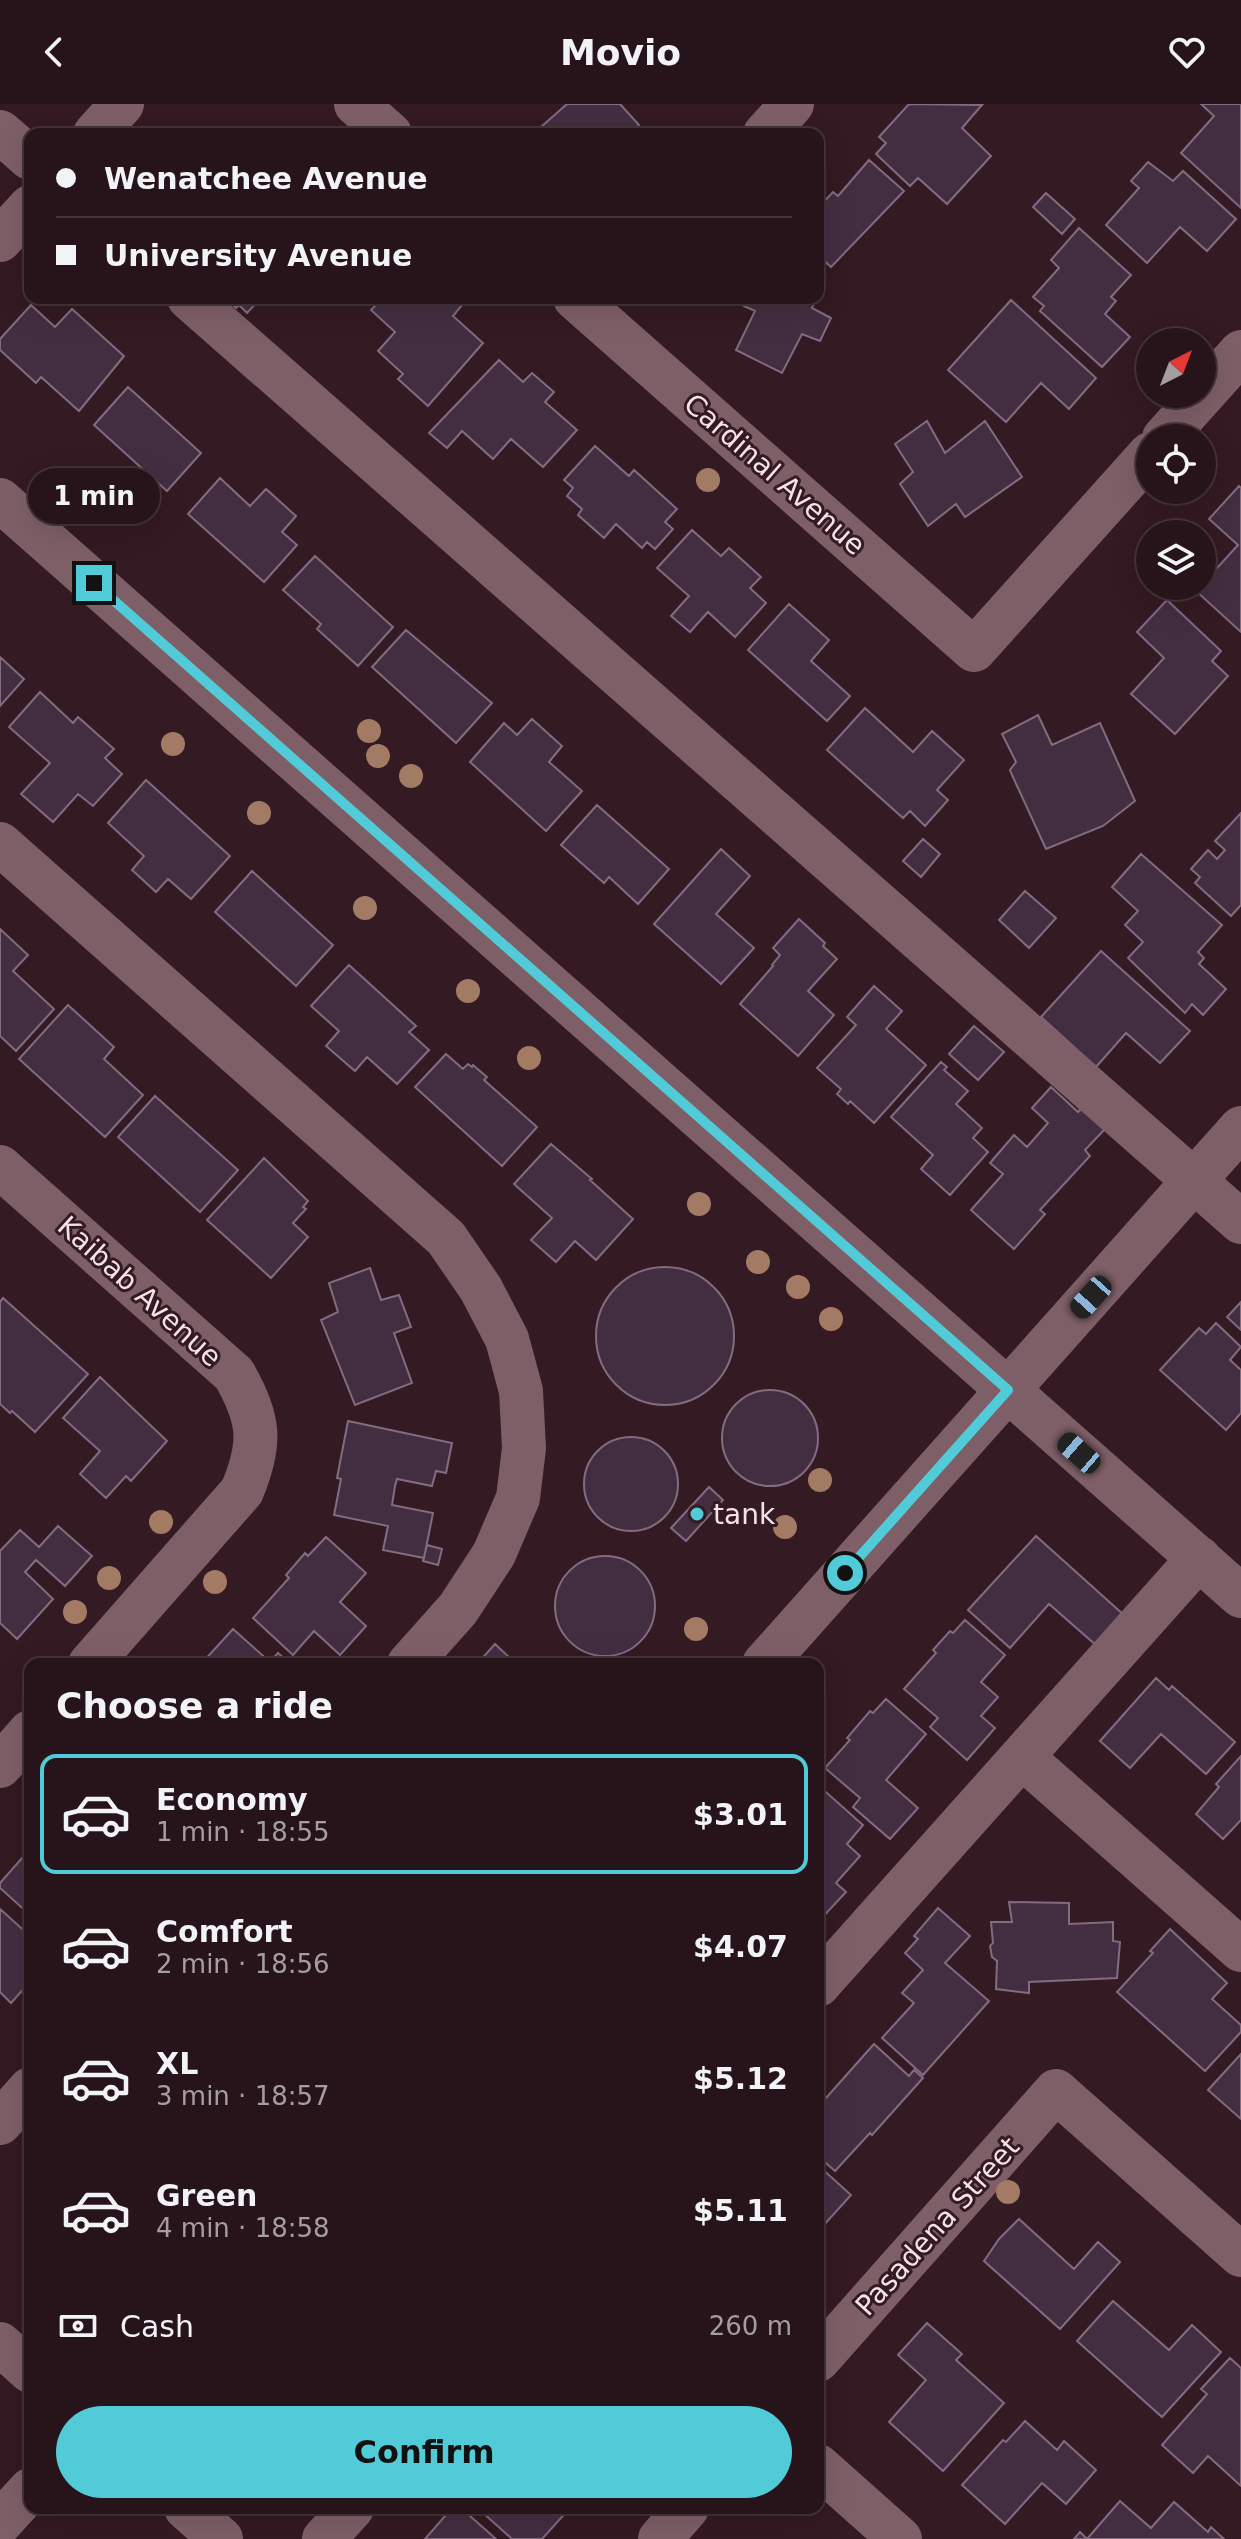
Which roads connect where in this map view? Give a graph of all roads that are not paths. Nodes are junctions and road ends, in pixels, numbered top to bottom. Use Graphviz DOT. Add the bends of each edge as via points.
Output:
graph roads {
  1 [pos="122,104"];
  2 [pos="356,104"];
  3 [pos="792,104"];
  4 [pos="100,128"];
  5 [pos="383,128"];
  6 [pos="770,128"];
  7 [pos="0,132"];
  8 [pos="24,153"];
  9 [pos="24,214"];
  10 [pos="0,240"];
  11 [pos="196,304"];
  12 [pos="598,305"];
  13 [pos="1241,352"];
  14 [pos="1177,424"];
  15 [pos="1136,470"];
  16 [pos="0,500"];
  17 [pos="0,844"];
  18 [pos="1241,1128"];
  19 [pos="0,1167"];
  20 [pos="1194,1180"];
  21 [pos="1241,1222"];
  22 [pos="1008,1390"];
  23 [pos="1199,1558"];
  24 [pos="1241,1596"];
  25 [pos="95,1658"];
  26 [pos="414,1658"];
  27 [pos="769,1658"];
  28 [pos="1022,1757"];
  29 [pos="1241,1950"];
  30 [pos="824,1978"];
  31 [pos="24,2096"];
  32 [pos="0,2123"];
  33 [pos="1241,2255"];
  34 [pos="0,2344"];
  35 [pos="824,2353"];
  36 [pos="24,2366"];
  37 [pos="824,2471"];
  38 [pos="24,2497"];
  39 [pos="193,2514"];
  40 [pos="347,2514"];
  41 [pos="682,2514"];
  42 [pos="0,2523"];
  43 [pos="221,2539"];
  44 [pos="324,2539"];
  45 [pos="660,2539"];
  46 [pos="900,2539"];
  1 -- 4 [label="street"];
  2 -- 5 [label="street"];
  3 -- 6 [label="street"];
  7 -- 8 [label="street"];
  9 -- 10 [label="street"];
  11 -- 20 [label="street"];
  12 -- 15 [label="street, Cardinal Avenue" via="974,650"];
  13 -- 14 [label="street"];
  16 -- 22 [label="street"];
  17 -- 26 [label="street" via="446,1238 507,1339 521,1391 524,1448 518,1498 487,1565 458,1609"];
  18 -- 20 [label="street"];
  19 -- 25 [label="street, Kaibab Avenue" via="234,1374 250,1402 256,1432 254,1463 242,1491"];
  20 -- 21 [label="street"];
  20 -- 22 [label="street"];
  22 -- 23 [label="street"];
  22 -- 27 [label="street"];
  23 -- 24 [label="street"];
  23 -- 28 [label="street"];
  28 -- 29 [label="street"];
  28 -- 30 [label="street"];
  31 -- 32 [label="street"];
  33 -- 35 [label="street, Pasadena Street" via="1056,2091"];
  34 -- 36 [label="street"];
  37 -- 46 [label="street"];
  38 -- 42 [label="street"];
  39 -- 43 [label="street"];
  40 -- 44 [label="street"];
  41 -- 45 [label="street"];
}
